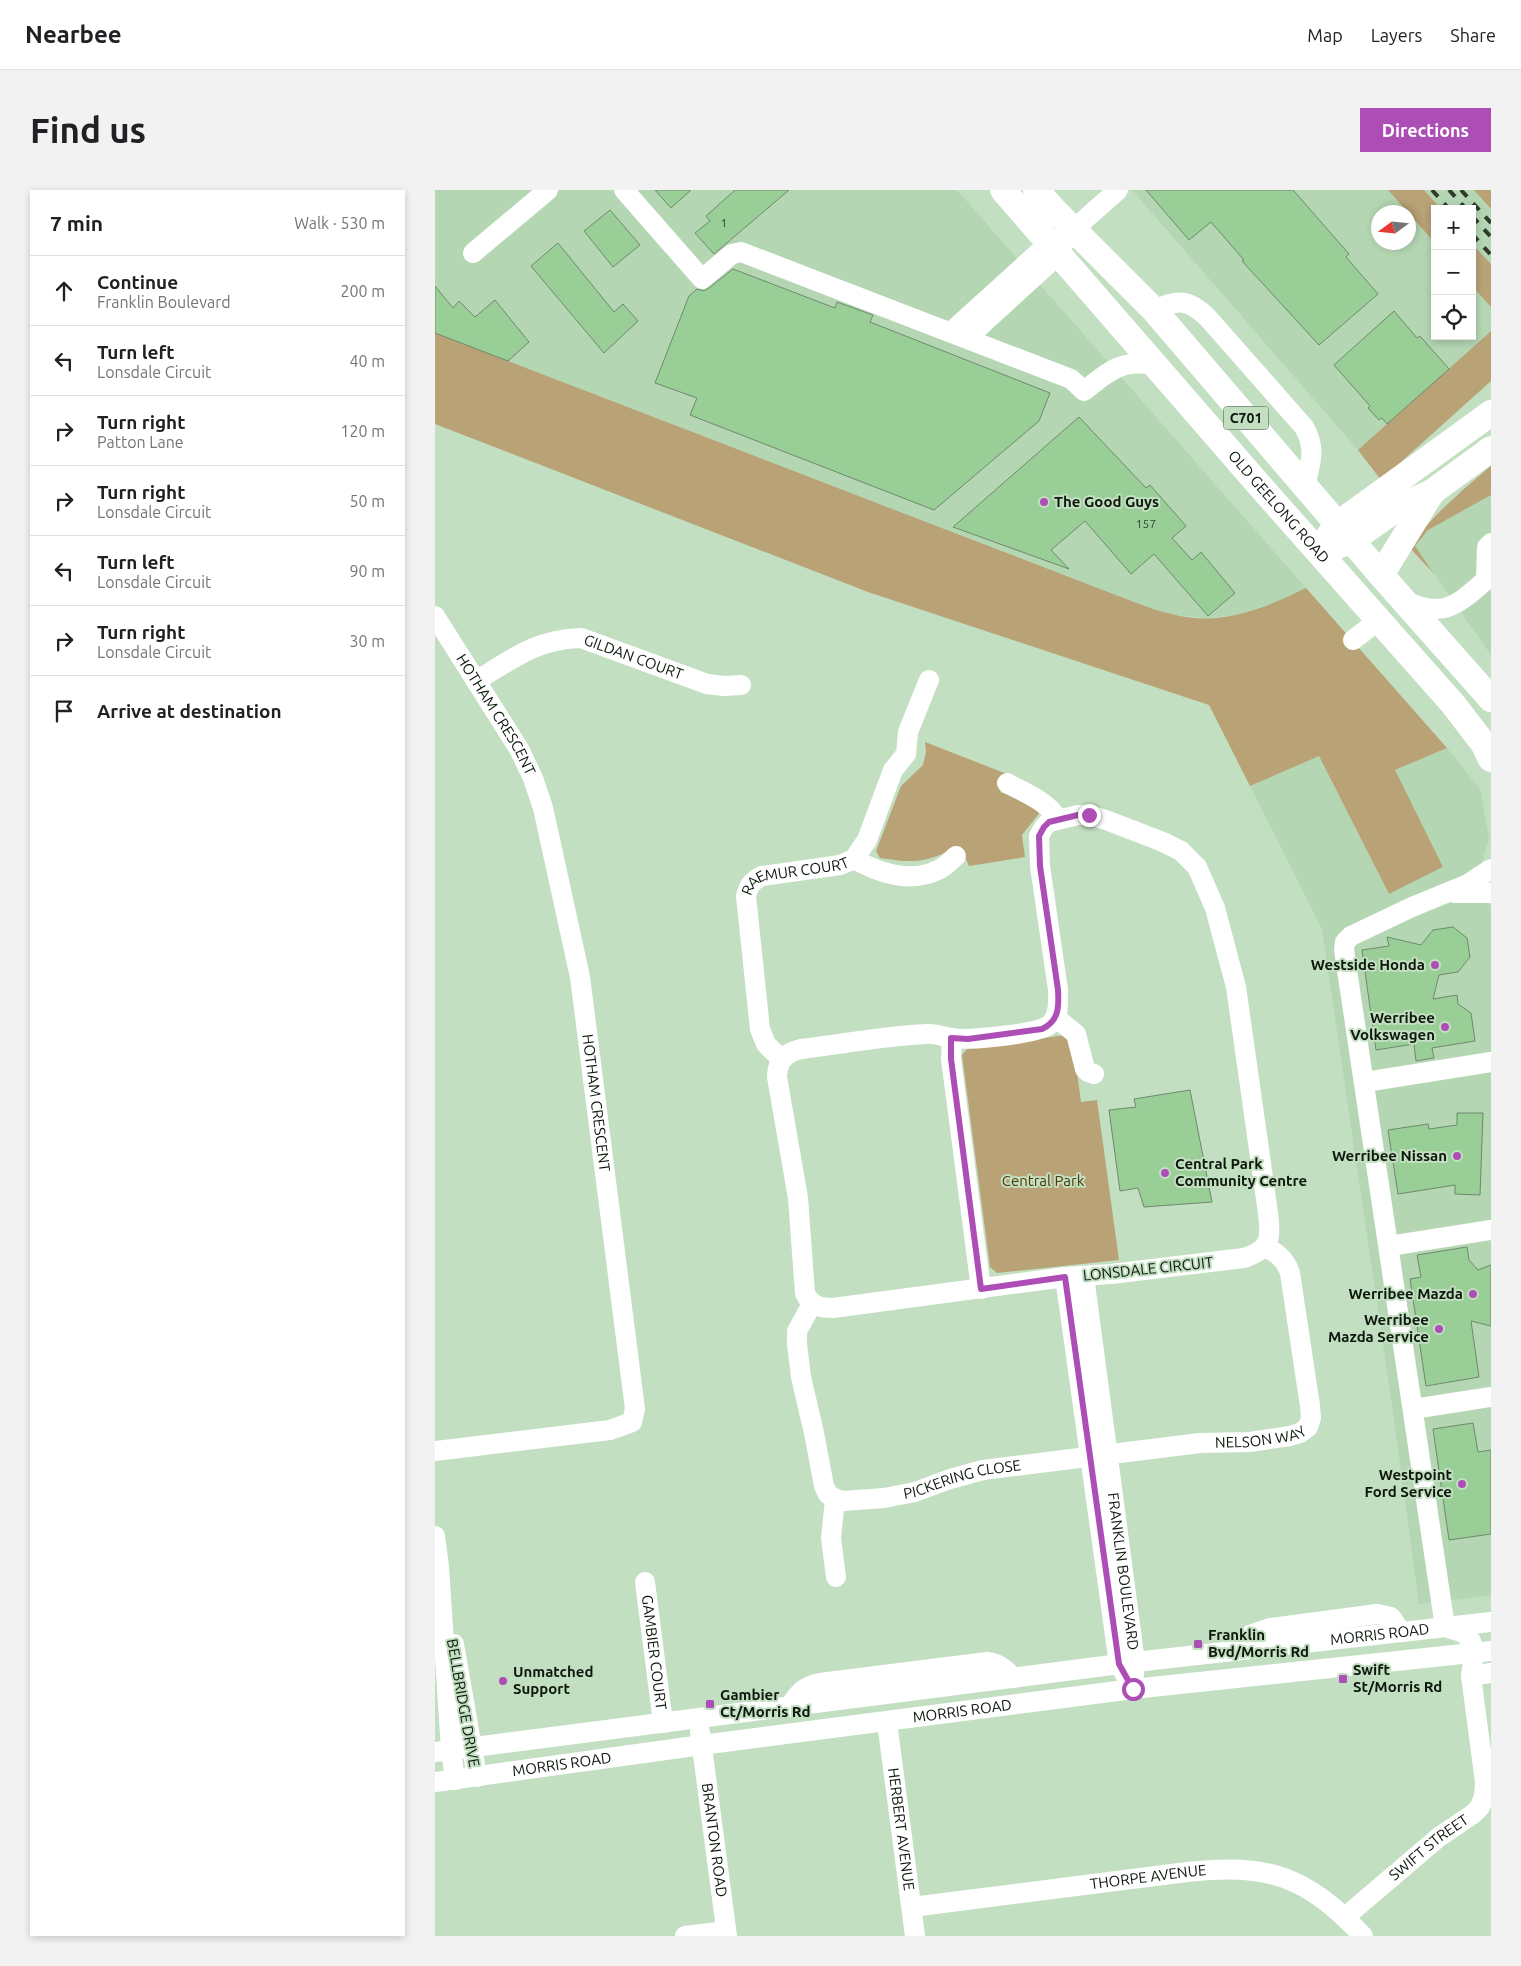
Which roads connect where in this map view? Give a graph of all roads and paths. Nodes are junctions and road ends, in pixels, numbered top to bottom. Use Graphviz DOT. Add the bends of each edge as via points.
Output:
graph roads {
  1 [pos="548,190"];
  2 [pos="624,190"];
  3 [pos="1003,190"];
  4 [pos="1037,190"];
  5 [pos="1119,190"];
  6 [pos="1074,229"];
  7 [pos="1053,248"];
  8 [pos="473,253"];
  9 [pos="1154,310"];
  10 [pos="959,335"];
  11 [pos="1154,365"];
  12 [pos="1491,413"];
  13 [pos="1491,449"];
  14 [pos="1305,487"];
  15 [pos="1432,492"];
  16 [pos="1345,532"];
  17 [pos="1491,543"];
  18 [pos="1320,553"];
  19 [pos="1381,575"];
  20 [pos="1403,600"];
  21 [pos="435,616"];
  22 [pos="1379,620"];
  23 [pos="1353,640"];
  24 [pos="476,680"];
  25 [pos="929,680"];
  26 [pos="741,685"];
  27 [pos="1491,699"];
  28 [pos="1491,759"];
  29 [pos="1007,783"];
  30 [pos="1058,820"];
  31 [pos="956,856"];
  32 [pos="853,859"];
  33 [pos="1491,869"];
  34 [pos="1445,893"];
  35 [pos="1491,893"];
  36 [pos="1056,1018"];
  37 [pos="951,1038"];
  38 [pos="781,1059"];
  39 [pos="1491,1062"];
  40 [pos="1094,1074"];
  41 [pos="1365,1082"];
  42 [pos="1491,1230"];
  43 [pos="1389,1246"];
  44 [pos="1265,1247"];
  45 [pos="1075,1276"];
  46 [pos="981,1289"];
  47 [pos="812,1304"];
  48 [pos="1491,1396"];
  49 [pos="1413,1409"];
  50 [pos="435,1452"];
  51 [pos="1098,1455"];
  52 [pos="835,1499"];
  53 [pos="435,1536"];
  54 [pos="437,1567"];
  55 [pos="836,1578"];
  56 [pos="645,1582"];
  57 [pos="442,1600"];
  58 [pos="1491,1622"];
  59 [pos="1445,1627"];
  60 [pos="1483,1652"];
  61 [pos="1439,1658"];
  62 [pos="1127,1663"];
  63 [pos="1491,1673"];
  64 [pos="1471,1676"];
  65 [pos="1133,1689"];
  66 [pos="698,1718"];
  67 [pos="887,1722"];
  68 [pos="663,1723"];
  69 [pos="702,1745"];
  70 [pos="472,1747"];
  71 [pos="443,1751"];
  72 [pos="477,1777"];
  73 [pos="455,1780"];
  74 [pos="435,1782"];
  75 [pos="912,1907"];
  76 [pos="1345,1916"];
  77 [pos="727,1933"];
  78 [pos="685,1936"];
  79 [pos="915,1936"];
  80 [pos="1363,1936"];
  1 -- 8 [label="street"];
  2 -- 10 [label="street" via="702,279 732,254 741,252"];
  3 -- 7 [label="main road, OLD GEELONG ROAD / C701"];
  4 -- 6 [label="main road, C701"];
  5 -- 6 [label="street"];
  6 -- 7 [label="street"];
  6 -- 9 [label="main road, C701"];
  7 -- 10 [label="street"];
  7 -- 11 [label="main road, OLD GEELONG ROAD / C701"];
  9 -- 14 [label="main road, C701"];
  9 -- 14 [label="street" via="1176,302 1196,307 1305,427 1312,445"];
  10 -- 11 [label="street" via="1071,379 1084,391 1120,366 1131,363"];
  11 -- 18 [label="main road, OLD GEELONG ROAD / C701"];
  12 -- 16 [label="main road"];
  13 -- 15 [label="main road"];
  14 -- 16 [label="main road, C701"];
  15 -- 16 [label="main road"];
  15 -- 19 [label="main road"];
  16 -- 18 [label="main road"];
  16 -- 19 [label="main road, C701"];
  17 -- 20 [label="street" via="1487,547 1486,580 1463,600 1448,608 1426,608"];
  18 -- 22 [label="main road, OLD GEELONG ROAD / C701"];
  19 -- 20 [label="main road, C701"];
  20 -- 27 [label="main road, C701"];
  21 -- 24 [label="street, HOTHAM CRESCENT"];
  22 -- 23 [label="street"];
  22 -- 28 [label="main road, OLD GEELONG ROAD / C701" via="1469,724"];
  24 -- 26 [label="street, GILDAN COURT" via="543,643 561,638 581,638 707,684"];
  24 -- 50 [label="street, HOTHAM CRESCENT" via="533,778 543,808 578,968 635,1409 632,1422 610,1430"];
  25 -- 32 [label="street, RAEMUR COURT" via="908,732 906,754 893,770 867,840"];
  29 -- 30 [label="street" via="1044,804"];
  30 -- 36 [label="street" via="1044,827 1039,836 1038,850 1058,990"];
  30 -- 44 [label="street" via="1083,815 1106,820 1181,851 1197,867 1215,908 1236,987 1268,1213 1270,1232"];
  31 -- 32 [label="street" via="940,869 902,876 870,868"];
  32 -- 38 [label="street, RAEMUR COURT" via="840,865 762,876 748,887 746,896 760,1029 766,1044"];
  33 -- 34 [label="street" via="1469,884"];
  34 -- 35 [label="street"];
  34 -- 41 [label="street" via="1382,920 1345,942"];
  36 -- 37 [label="street" via="1042,1029 968,1039"];
  36 -- 40 [label="street" via="1077,1034 1085,1069"];
  37 -- 38 [label="street" via="928,1033 801,1049"];
  37 -- 46 [label="street"];
  38 -- 47 [label="street" via="777,1077 798,1198 805,1293"];
  39 -- 41 [label="street"];
  41 -- 43 [label="street"];
  42 -- 43 [label="street"];
  43 -- 49 [label="street"];
  44 -- 45 [label="street, LONSDALE CIRCUIT" via="1244,1258"];
  44 -- 51 [label="street, NELSON WAY" via="1280,1255 1291,1273 1310,1406 1308,1427 1300,1434 1250,1442 1201,1443"];
  45 -- 46 [label="street, LONSDALE CIRCUIT"];
  45 -- 51 [label="street, FRANKLIN BOULEVARD"];
  46 -- 47 [label="street, LONSDALE CIRCUIT" via="833,1308"];
  47 -- 52 [label="street" via="797,1331 797,1344 824,1486"];
  48 -- 49 [label="street"];
  49 -- 59 [label="street"];
  51 -- 52 [label="street, PICKERING CLOSE" via="983,1470 915,1492 884,1498 849,1502"];
  51 -- 62 [label="street, FRANKLIN BOULEVARD"];
  52 -- 55 [label="street" via="831,1538"];
  53 -- 54 [label="street, BELLBRIDGE DRIVE"];
  54 -- 57 [label="street, BELLBRIDGE DRIVE"];
  56 -- 68 [label="street, GAMBIER COURT"];
  57 -- 70 [label="street, BELLBRIDGE DRIVE" via="457,1657"];
  57 -- 71 [label="street, BELLBRIDGE DRIVE"];
  58 -- 59 [label="street, MORRIS ROAD"];
  59 -- 60 [label="street" via="1464,1634"];
  59 -- 62 [label="street, MORRIS ROAD"];
  60 -- 61 [label="street, MORRIS ROAD"];
  60 -- 64 [label="street, SWIFT STREET"];
  61 -- 64 [label="street" via="1449,1657 1457,1661"];
  61 -- 65 [label="street, MORRIS ROAD"];
  62 -- 65 [label="street, FRANKLIN BOULEVARD"];
  62 -- 66 [label="street, MORRIS ROAD" via="1014,1678 997,1663 987,1662 820,1683 801,1690 789,1707"];
  63 -- 64 [label="street"];
  64 -- 76 [label="street, SWIFT STREET" via="1485,1782 1480,1806"];
  65 -- 67 [label="street, MORRIS ROAD"];
  66 -- 68 [label="street, MORRIS ROAD"];
  66 -- 69 [label="street, BRANTON ROAD"];
  67 -- 69 [label="street, MORRIS ROAD"];
  67 -- 75 [label="street, HERBERT AVENUE"];
  68 -- 70 [label="street, MORRIS ROAD"];
  69 -- 72 [label="street, MORRIS ROAD"];
  69 -- 77 [label="street, BRANTON ROAD"];
  70 -- 71 [label="street, MORRIS ROAD"];
  70 -- 72 [label="street, BELLBRIDGE DRIVE"];
  71 -- 73 [label="street, BELLBRIDGE DRIVE"];
  72 -- 73 [label="street, MORRIS ROAD"];
  73 -- 74 [label="street, MORRIS ROAD"];
  75 -- 76 [label="street, THORPE AVENUE" via="1223,1868 1285,1877 1315,1892"];
  75 -- 79 [label="street, HERBERT AVENUE"];
  76 -- 80 [label="street, THORPE AVENUE"];
  77 -- 78 [label="street"];
}
